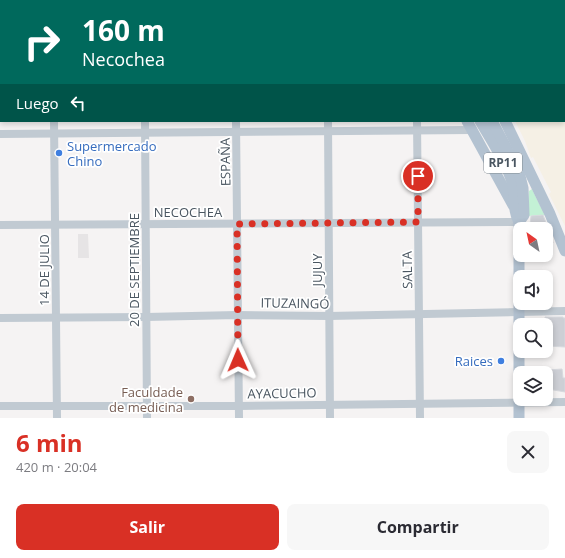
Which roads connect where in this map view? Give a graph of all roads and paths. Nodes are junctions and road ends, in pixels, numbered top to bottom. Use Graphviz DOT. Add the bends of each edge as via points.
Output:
graph roads {
  1 [pos="54,122"];
  2 [pos="145,122"];
  3 [pos="236,122"];
  4 [pos="328,122"];
  5 [pos="417,122"];
  6 [pos="481,122"];
  7 [pos="493,122"];
  8 [pos="470,125"];
  9 [pos="507,125"];
  10 [pos="417,130"];
  11 [pos="328,131"];
  12 [pos="145,132"];
  13 [pos="236,132"];
  14 [pos="54,133"];
  15 [pos="0,134"];
  16 [pos="528,171"];
  17 [pos="524,197"];
  18 [pos="515,209"];
  19 [pos="418,222"];
  20 [pos="513,222"];
  21 [pos="519,222"];
  22 [pos="328,223"];
  23 [pos="146,224"];
  24 [pos="237,224"];
  25 [pos="0,225"];
  26 [pos="55,225"];
  27 [pos="565,251"];
  28 [pos="519,262"];
  29 [pos="565,311"];
  30 [pos="519,312"];
  31 [pos="237,314"];
  32 [pos="419,314"];
  33 [pos="329,316"];
  34 [pos="146,317"];
  35 [pos="0,318"];
  36 [pos="56,318"];
  37 [pos="519,366"];
  38 [pos="553,402"];
  39 [pos="565,402"];
  40 [pos="420,403"];
  41 [pos="513,403"];
  42 [pos="330,404"];
  43 [pos="147,405"];
  44 [pos="0,406"];
  45 [pos="57,406"];
  46 [pos="239,406"];
  47 [pos="519,406"];
  48 [pos="57,418"];
  49 [pos="147,418"];
  50 [pos="239,418"];
  51 [pos="330,418"];
  52 [pos="420,418"];
  53 [pos="519,418"];
  1 -- 14 [label="street, 14 DE JULIO"];
  2 -- 12 [label="street, 20 DE SEPTIEMBRE"];
  3 -- 13 [label="street, ESPAÑA"];
  4 -- 11 [label="street, JUJUY"];
  5 -- 10 [label="street, SALTA"];
  6 -- 18 [label="main road, RP11" via="510,176"];
  7 -- 17 [label="main road, RP11" via="518,170"];
  8 -- 10 [label="street"];
  8 -- 18 [label="main road"];
  9 -- 16 [label="main road, RP11"];
  10 -- 11 [label="street"];
  10 -- 19 [label="street, SALTA"];
  11 -- 13 [label="street"];
  11 -- 22 [label="street, JUJUY"];
  12 -- 13 [label="street"];
  12 -- 14 [label="street"];
  12 -- 23 [label="street, 20 DE SEPTIEMBRE"];
  13 -- 24 [label="street, ESPAÑA"];
  14 -- 15 [label="street"];
  14 -- 26 [label="street, 14 DE JULIO"];
  16 -- 17 [label="main road"];
  16 -- 27 [label="main road, RP11"];
  17 -- 21 [label="main road, RP11" via="524,215"];
  18 -- 21 [label="main road, RP11"];
  19 -- 20 [label="street, NECOCHEA"];
  19 -- 22 [label="street, NECOCHEA"];
  19 -- 32 [label="street, SALTA"];
  22 -- 24 [label="street, NECOCHEA"];
  22 -- 33 [label="street, JUJUY"];
  23 -- 24 [label="street, NECOCHEA"];
  23 -- 26 [label="street, NECOCHEA"];
  23 -- 34 [label="street, 20 DE SEPTIEMBRE"];
  24 -- 31 [label="street, ESPAÑA"];
  25 -- 26 [label="street, NECOCHEA"];
  26 -- 36 [label="street, 14 DE JULIO"];
  28 -- 30 [label="main road, RP11"];
  29 -- 30 [label="street, ITUZAINGÓ"];
  30 -- 32 [label="street, ITUZAINGÓ"];
  30 -- 37 [label="main road, RP11"];
  31 -- 33 [label="street, ITUZAINGÓ"];
  31 -- 34 [label="street, ITUZAINGÓ"];
  31 -- 46 [label="street, ESPAÑA"];
  32 -- 33 [label="street, ITUZAINGÓ"];
  32 -- 40 [label="street, SALTA"];
  33 -- 42 [label="street, JUJUY"];
  34 -- 36 [label="street, ITUZAINGÓ"];
  34 -- 43 [label="street, 20 DE SEPTIEMBRE"];
  35 -- 36 [label="street, ITUZAINGÓ"];
  36 -- 45 [label="street, 14 DE JULIO"];
  38 -- 39 [label="street, AYACUCHO"];
  40 -- 41 [label="street, AYACUCHO"];
  40 -- 42 [label="street, AYACUCHO"];
  40 -- 52 [label="street, SALTA"];
  42 -- 46 [label="street, AYACUCHO"];
  42 -- 51 [label="street, JUJUY"];
  43 -- 45 [label="street, AYACUCHO"];
  43 -- 46 [label="street, AYACUCHO"];
  43 -- 49 [label="street, 20 DE SEPTIEMBRE"];
  44 -- 45 [label="street, AYACUCHO"];
  45 -- 48 [label="street, 14 DE JULIO"];
  46 -- 50 [label="street, ESPAÑA"];
  47 -- 53 [label="main road, RP11"];
}
